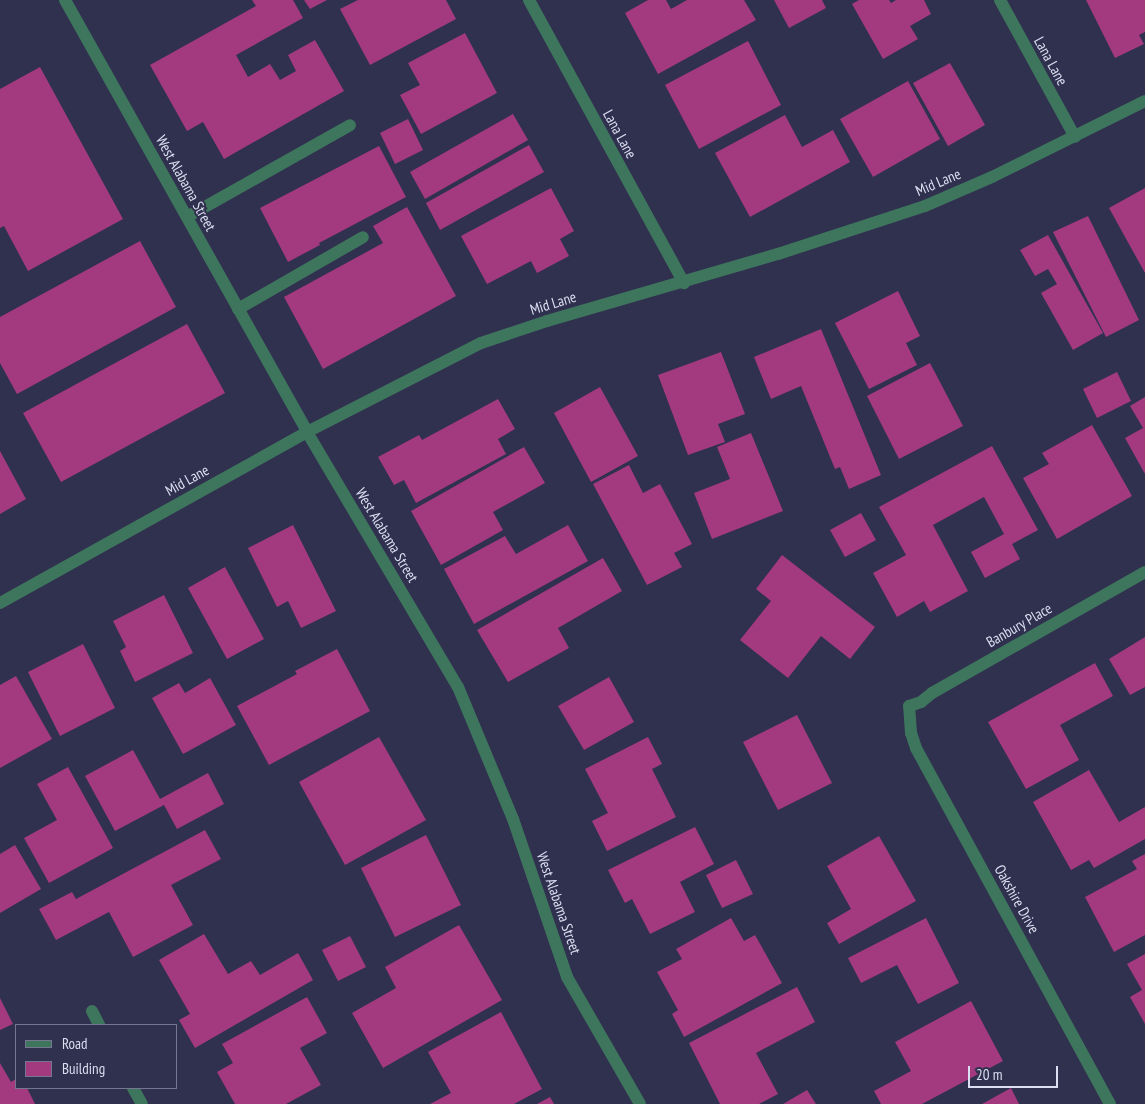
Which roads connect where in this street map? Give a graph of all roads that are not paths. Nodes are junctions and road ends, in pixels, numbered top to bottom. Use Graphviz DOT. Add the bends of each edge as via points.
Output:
graph roads {
  1 [pos="65,0"];
  2 [pos="529,0"];
  3 [pos="1000,0"];
  4 [pos="1145,101"];
  5 [pos="350,125"];
  6 [pos="1075,137"];
  7 [pos="187,217"];
  8 [pos="363,237"];
  9 [pos="684,283"];
  10 [pos="238,309"];
  11 [pos="307,432"];
  12 [pos="1145,572"];
  13 [pos="0,603"];
  14 [pos="909,706"];
  15 [pos="92,1011"];
  16 [pos="99,1024"];
  17 [pos="134,1089"];
  18 [pos="142,1104"];
  19 [pos="640,1104"];
  20 [pos="1110,1104"];
  1 -- 7 [label="street, West Alabama Street"];
  2 -- 9 [label="street, Lana Lane"];
  3 -- 6 [label="street, Lana Lane"];
  4 -- 6 [label="street, Mid Lane"];
  5 -- 7 [label="street"];
  6 -- 9 [label="street, Mid Lane" via="925,206"];
  7 -- 10 [label="street, West Alabama Street"];
  8 -- 10 [label="street"];
  9 -- 11 [label="street, Mid Lane" via="481,343"];
  10 -- 11 [label="street, West Alabama Street"];
  11 -- 13 [label="street, Mid Lane"];
  11 -- 19 [label="street, West Alabama Street" via="458,688 513,819 567,977"];
  12 -- 14 [label="street, Banbury Place"];
  14 -- 20 [label="street, Oakshire Drive" via="916,748"];
  15 -- 16 [label="street"];
  17 -- 18 [label="street"];
}
